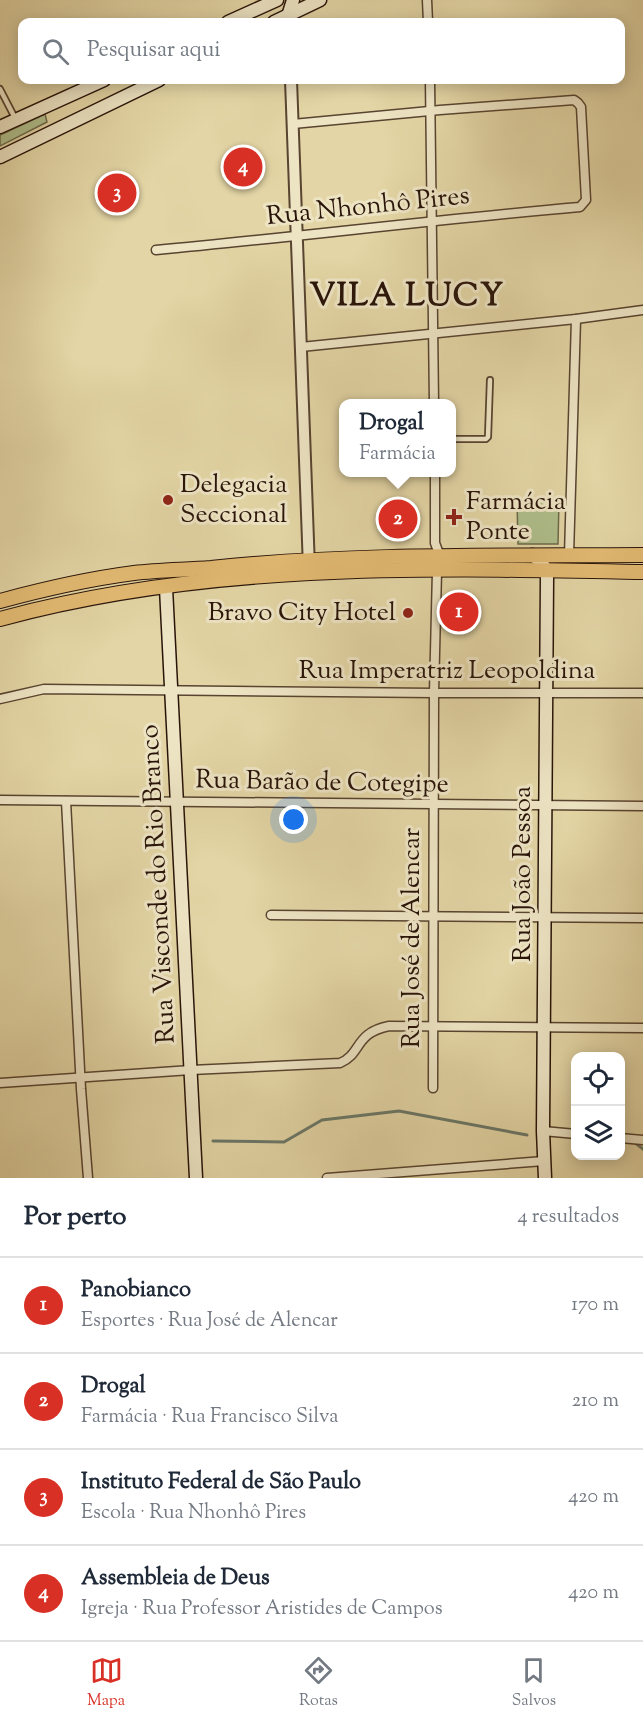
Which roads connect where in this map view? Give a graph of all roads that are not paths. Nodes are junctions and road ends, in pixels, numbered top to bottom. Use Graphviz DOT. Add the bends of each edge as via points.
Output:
graph roads {
  1 [pos="276,0"];
  2 [pos="293,0"];
  3 [pos="320,0"];
  4 [pos="427,0"];
  5 [pos="237,18"];
  6 [pos="288,18"];
  7 [pos="290,18"];
  8 [pos="428,18"];
  9 [pos="95,84"];
  10 [pos="151,84"];
  11 [pos="291,84"];
  12 [pos="430,84"];
  13 [pos="0,89"];
  14 [pos="432,111"];
  15 [pos="16,120"];
  16 [pos="293,124"];
  17 [pos="0,127"];
  18 [pos="0,157"];
  19 [pos="432,220"];
  20 [pos="297,237"];
  21 [pos="156,250"];
  22 [pos="643,310"];
  23 [pos="576,320"];
  24 [pos="434,333"];
  25 [pos="301,347"];
  26 [pos="490,380"];
  27 [pos="434,399"];
  28 [pos="456,439"];
  29 [pos="435,477"];
  30 [pos="532,555"];
  31 [pos="569,555"];
  32 [pos="643,555"];
  33 [pos="444,556"];
  34 [pos="309,567"];
  35 [pos="437,571"];
  36 [pos="547,571"];
  37 [pos="643,572"];
  38 [pos="166,588"];
  39 [pos="0,601"];
  40 [pos="0,619"];
  41 [pos="171,690"];
  42 [pos="434,693"];
  43 [pos="547,693"];
  44 [pos="643,693"];
  45 [pos="0,699"];
  46 [pos="0,800"];
  47 [pos="66,801"];
  48 [pos="177,802"];
  49 [pos="434,805"];
  50 [pos="546,806"];
  51 [pos="643,806"];
  52 [pos="271,915"];
  53 [pos="434,915"];
  54 [pos="545,917"];
  55 [pos="643,918"];
  56 [pos="433,1025"];
  57 [pos="545,1027"];
  58 [pos="643,1028"];
  59 [pos="191,1070"];
  60 [pos="81,1077"];
  61 [pos="0,1083"];
  62 [pos="433,1088"];
  63 [pos="543,1131"];
  64 [pos="571,1134"];
  65 [pos="625,1138"];
  66 [pos="643,1140"];
  67 [pos="544,1161"];
  68 [pos="384,1176"];
  69 [pos="88,1178"];
  70 [pos="196,1178"];
  71 [pos="327,1178"];
  72 [pos="545,1178"];
  1 -- 5 [label="main road"];
  2 -- 6 [label="main road"];
  3 -- 7 [label="main road"];
  4 -- 8 [label="street"];
  9 -- 15 [label="main road"];
  10 -- 18 [label="main road"];
  11 -- 16 [label="street"];
  12 -- 14 [label="street"];
  13 -- 15 [label="lane"];
  14 -- 16 [label="street"];
  14 -- 19 [label="street"];
  14 -- 19 [label="street, Rua Nhonhô Pires" via="574,100 580,107 586,200 580,207"];
  15 -- 17 [label="main road"];
  16 -- 20 [label="street"];
  19 -- 20 [label="street, Rua Nhonhô Pires"];
  19 -- 24 [label="street"];
  20 -- 21 [label="street, Rua Nhonhô Pires"];
  20 -- 25 [label="street"];
  22 -- 23 [label="street"];
  23 -- 24 [label="street"];
  23 -- 31 [label="street"];
  24 -- 25 [label="street"];
  24 -- 27 [label="street"];
  25 -- 34 [label="street"];
  26 -- 28 [label="lane" via="488,437"];
  29 -- 33 [label="street" via="435,543"];
  30 -- 31 [label="main road"];
  30 -- 33 [label="main road"];
  30 -- 36 [label="main road"];
  31 -- 32 [label="main road"];
  33 -- 34 [label="main road"];
  34 -- 35 [label="main road"];
  34 -- 38 [label="main road"];
  34 -- 39 [label="main road" via="132,573"];
  35 -- 36 [label="main road"];
  35 -- 42 [label="street, Rua José de Alencar"];
  36 -- 37 [label="main road"];
  36 -- 43 [label="main road, Rua João Pessoa"];
  38 -- 40 [label="main road"];
  38 -- 41 [label="main road, Rua Visconde do Rio Branco"];
  41 -- 42 [label="street, Rua Imperatriz Leopoldina"];
  41 -- 45 [label="street, Rua Imperatriz Leopoldina" via="44,689"];
  41 -- 48 [label="main road, Rua Visconde do Rio Branco"];
  42 -- 43 [label="street, Rua Imperatriz Leopoldina"];
  42 -- 49 [label="street, Rua José de Alencar"];
  43 -- 44 [label="street, Rua Imperatriz Leopoldina"];
  43 -- 50 [label="main road, Rua João Pessoa"];
  46 -- 47 [label="street, Rua Barão de Cotegipe"];
  47 -- 48 [label="street, Rua Barão de Cotegipe"];
  47 -- 60 [label="street"];
  48 -- 49 [label="street, Rua Barão de Cotegipe"];
  48 -- 59 [label="main road, Rua Visconde do Rio Branco"];
  49 -- 50 [label="street, Rua Barão de Cotegipe"];
  49 -- 53 [label="street, Rua José de Alencar"];
  50 -- 51 [label="street, Rua Barão de Cotegipe"];
  50 -- 54 [label="main road, Rua João Pessoa"];
  52 -- 53 [label="street"];
  53 -- 54 [label="street"];
  53 -- 56 [label="street, Rua José de Alencar"];
  54 -- 55 [label="street"];
  54 -- 57 [label="main road, Rua João Pessoa"];
  56 -- 57 [label="street"];
  56 -- 59 [label="street" via="389,1026 372,1031 340,1063"];
  56 -- 62 [label="street, Rua José de Alencar"];
  57 -- 58 [label="street"];
  57 -- 63 [label="main road, Rua João Pessoa"];
  59 -- 60 [label="street"];
  59 -- 70 [label="main road, Rua Visconde do Rio Branco"];
  60 -- 61 [label="street"];
  60 -- 69 [label="street"];
  63 -- 64 [label="street"];
  63 -- 67 [label="main road, Rua João Pessoa"];
  65 -- 66 [label="street"];
  67 -- 68 [label="street"];
  67 -- 72 [label="main road, Rua João Pessoa"];
  68 -- 71 [label="street"];
}
